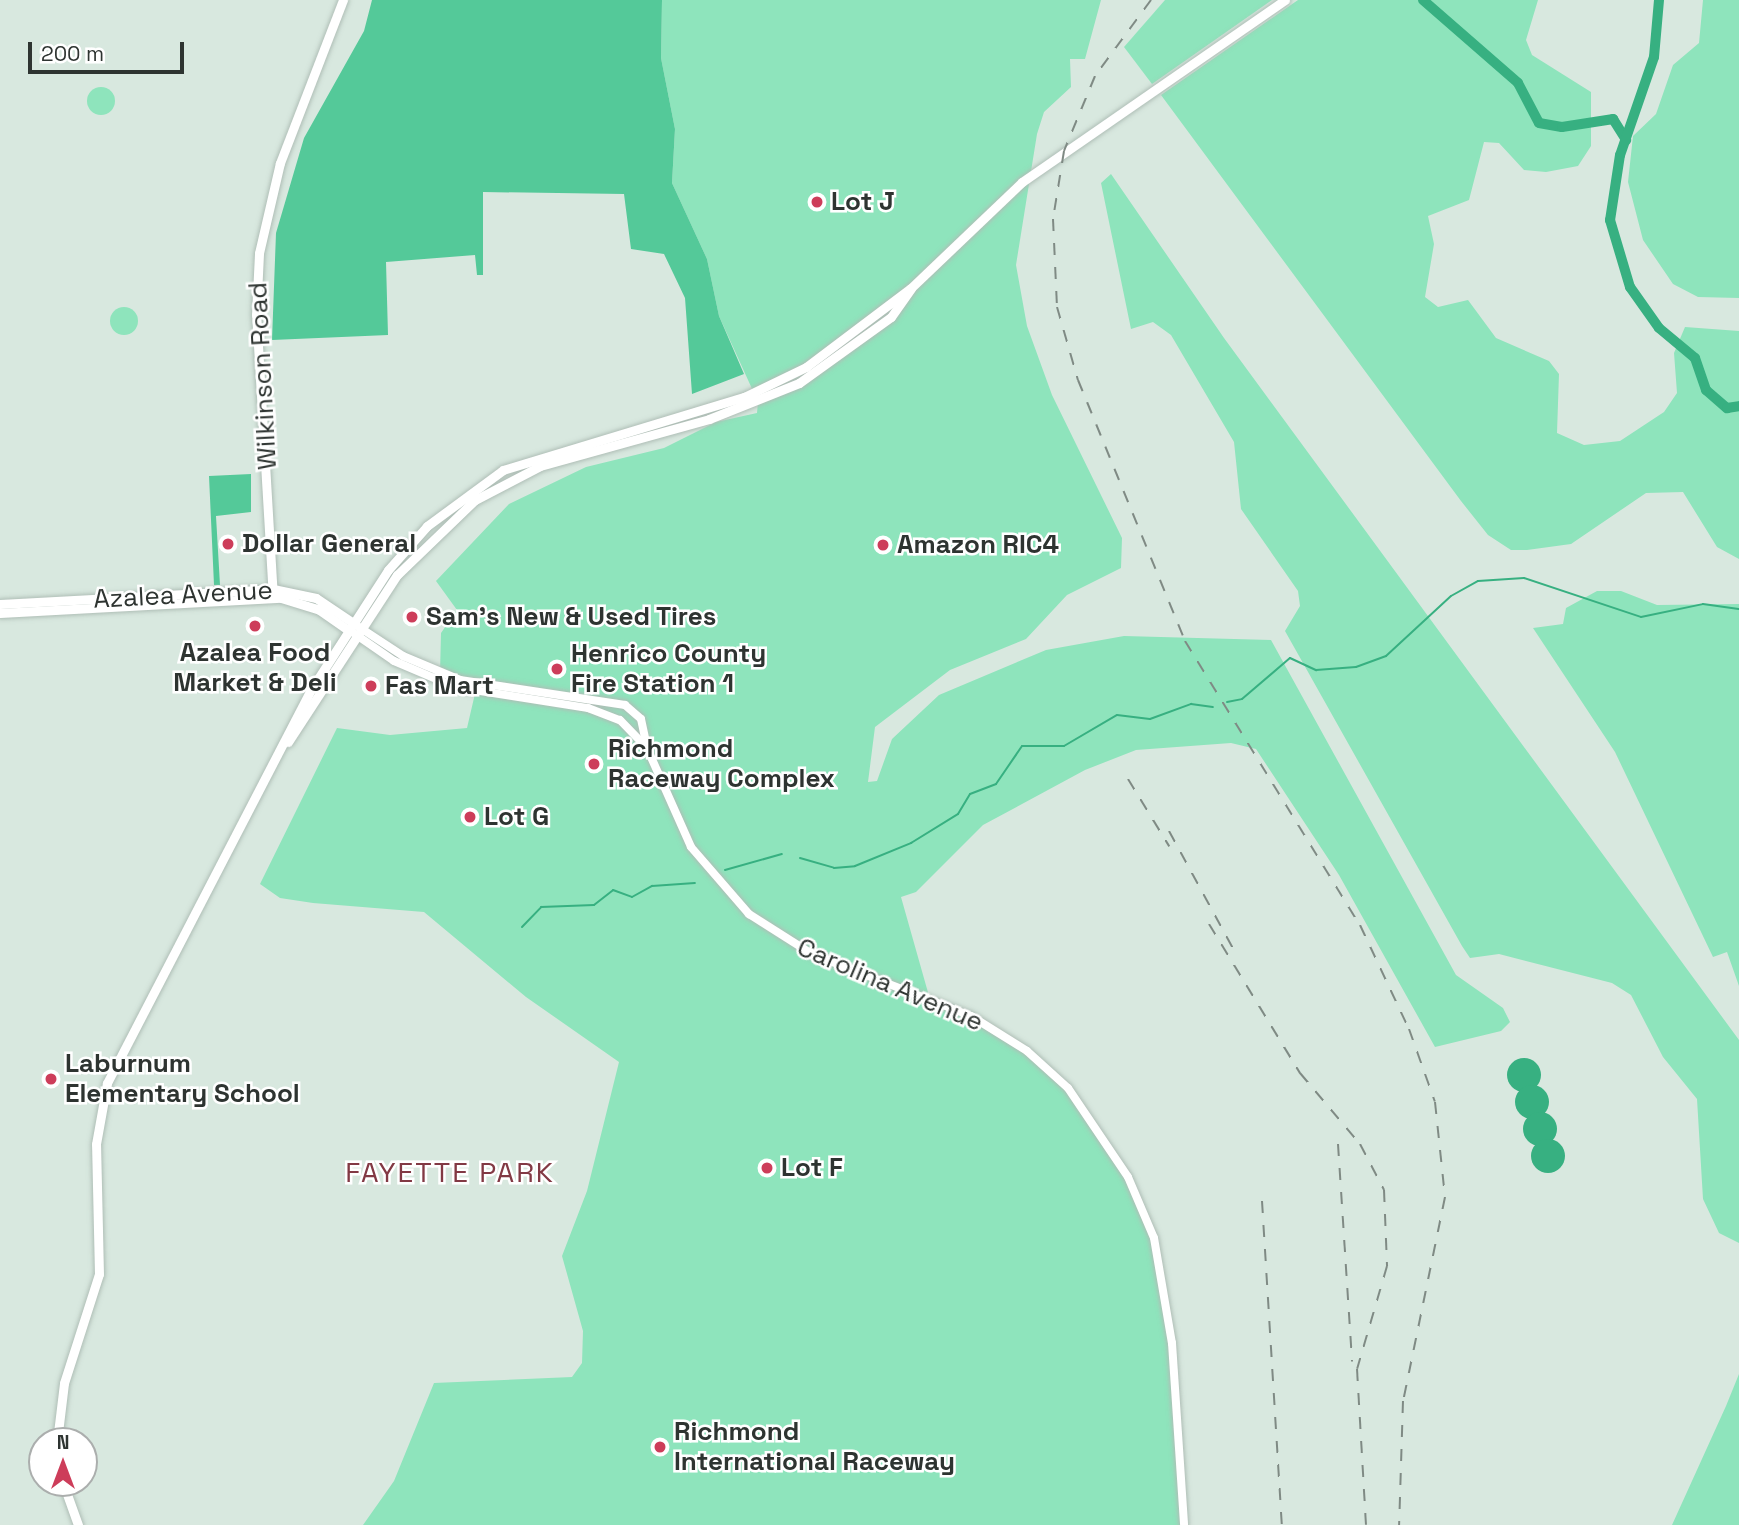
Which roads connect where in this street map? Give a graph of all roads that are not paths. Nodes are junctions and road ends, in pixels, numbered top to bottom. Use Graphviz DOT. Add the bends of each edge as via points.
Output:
graph roads {
  1 [pos="343,0"];
  2 [pos="1285,0"];
  3 [pos="273,594"];
  4 [pos="0,604"];
  5 [pos="0,614"];
  6 [pos="353,628"];
  7 [pos="647,748"];
  8 [pos="714,879"];
  9 [pos="59,1427"];
  10 [pos="68,1497"];
  11 [pos="78,1525"];
  12 [pos="1184,1525"];
  1 -- 3 [label="main road, Wilkinson Road" via="278,170 259,253 256,315"];
  2 -- 6 [label="main road" via="1021,182 911,288 806,367 744,397 567,447 492,476 428,526"];
  3 -- 4 [label="main road, Azalea Avenue"];
  3 -- 5 [label="main road, Azalea Avenue"];
  3 -- 6 [label="main road, Azalea Avenue" via="316,598"];
  6 -- 7 [label="street, Azalea Avenue" via="394,661 455,687 612,716"];
  6 -- 7 [label="street, Azalea Avenue" via="460,680 625,705 641,719"];
  6 -- 9 [label="main road" via="105,1090 96,1144 99,1274 64,1383"];
  7 -- 8 [label="street, Azalea Avenue" via="682,832"];
  8 -- 12 [label="street, Carolina Avenue" via="798,947 934,998 988,1025 1039,1061 1090,1114 1137,1195 1159,1258 1172,1343"];
  10 -- 11 [label="main road"];
}
